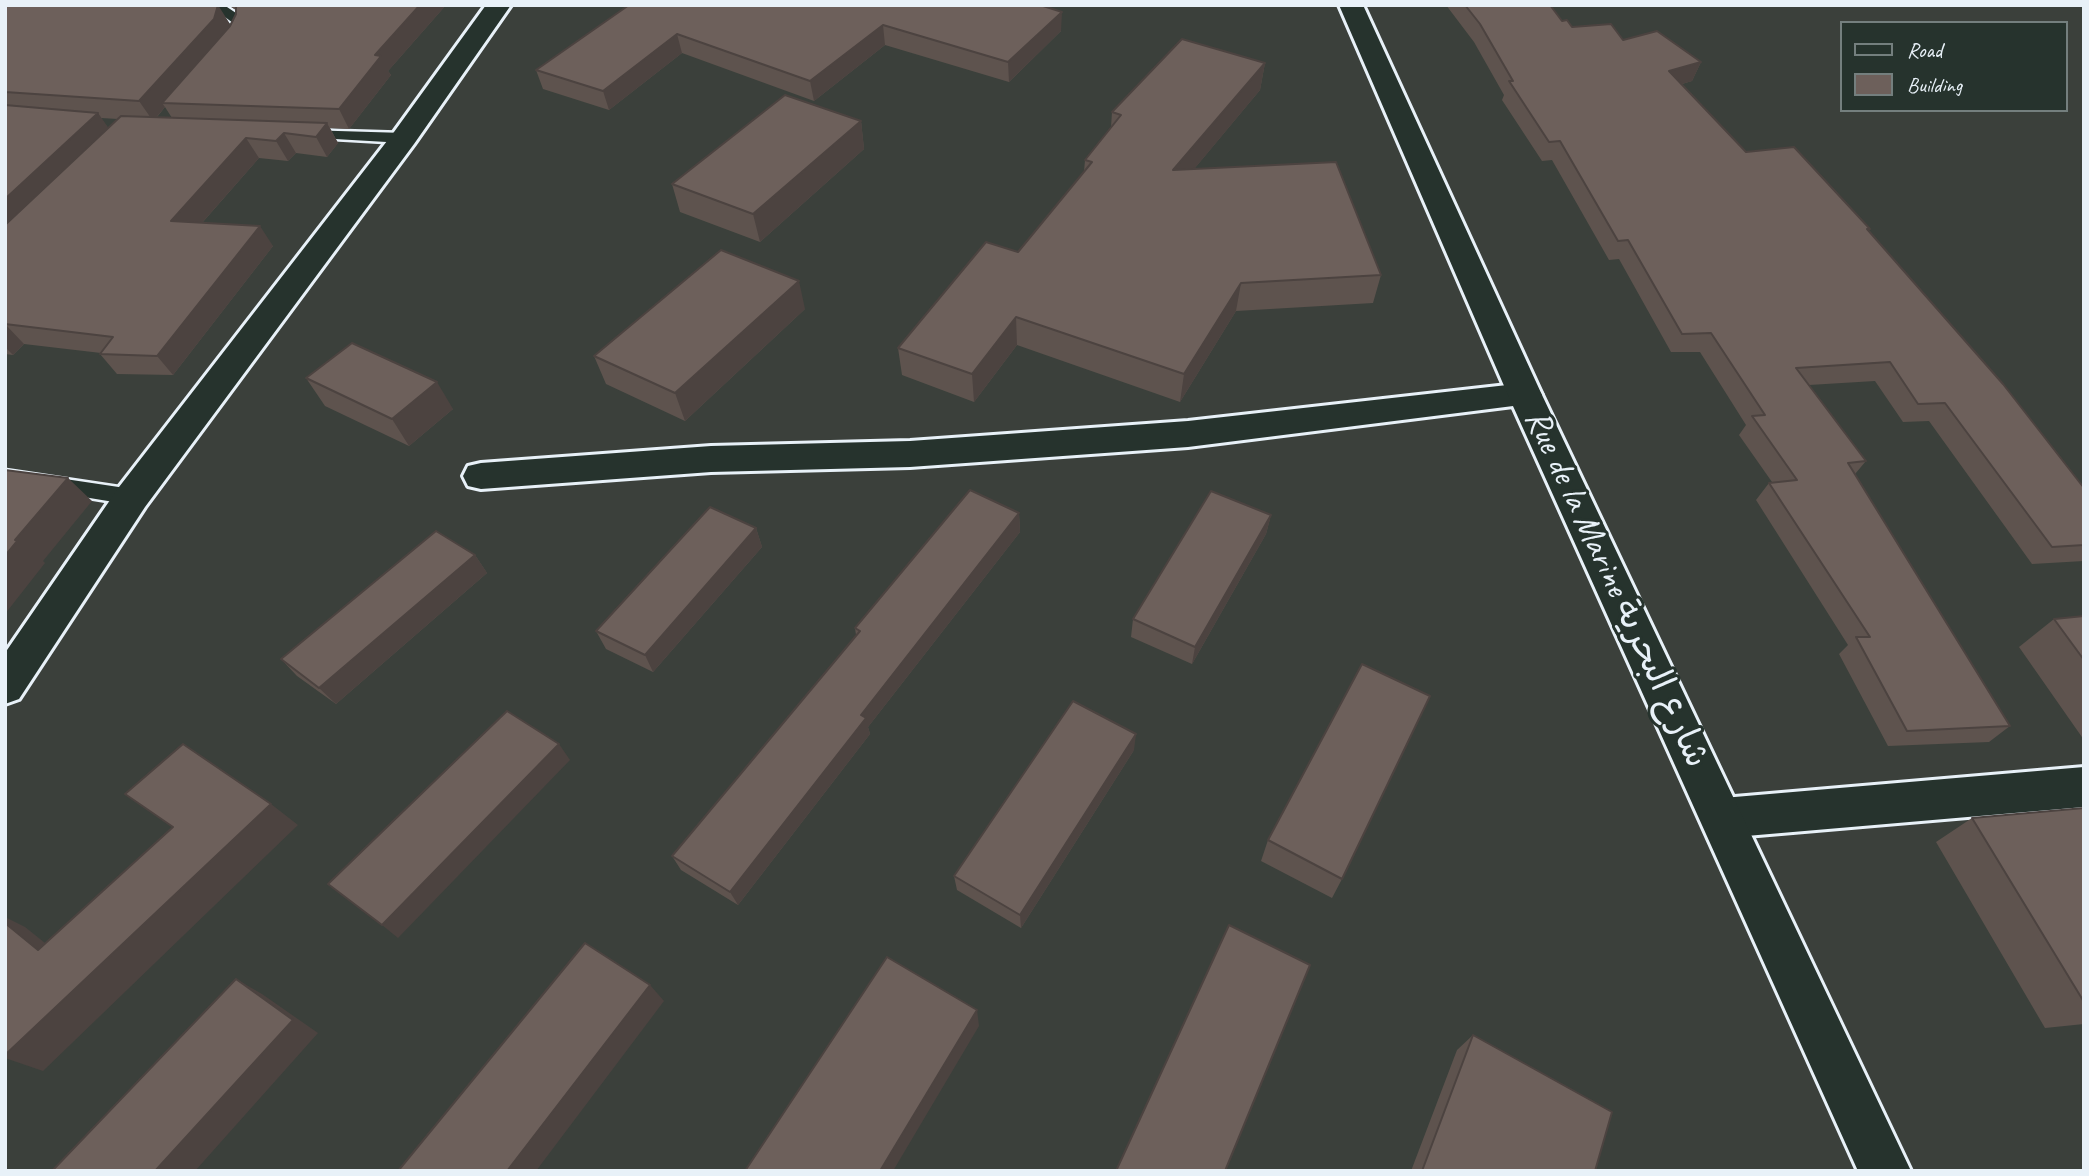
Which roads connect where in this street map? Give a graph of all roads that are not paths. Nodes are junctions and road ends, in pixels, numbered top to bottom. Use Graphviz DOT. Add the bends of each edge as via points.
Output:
graph roads {
  1 [pos="215,5"];
  2 [pos="499,5"];
  3 [pos="1352,5"];
  4 [pos="225,51"];
  5 [pos="295,133"];
  6 [pos="404,138"];
  7 [pos="1525,395"];
  8 [pos="481,476"];
  9 [pos="5,477"];
  10 [pos="132,497"];
  11 [pos="5,687"];
  12 [pos="2084,787"];
  13 [pos="1723,818"];
  14 [pos="1885,1171"];
  1 -- 4 [label="lane" via="240,22"];
  2 -- 6 [label="street"];
  3 -- 7 [label="street, Rue de la Marine شارع البحرية"];
  5 -- 6 [label="lane"];
  6 -- 10 [label="street"];
  7 -- 8 [label="street" via="1188,434"];
  7 -- 13 [label="street, Rue de la Marine شارع البحرية"];
  9 -- 10 [label="lane"];
  10 -- 11 [label="street"];
  12 -- 13 [label="street"];
  13 -- 14 [label="street, Rue de la Marine شارع البحرية"];
}
